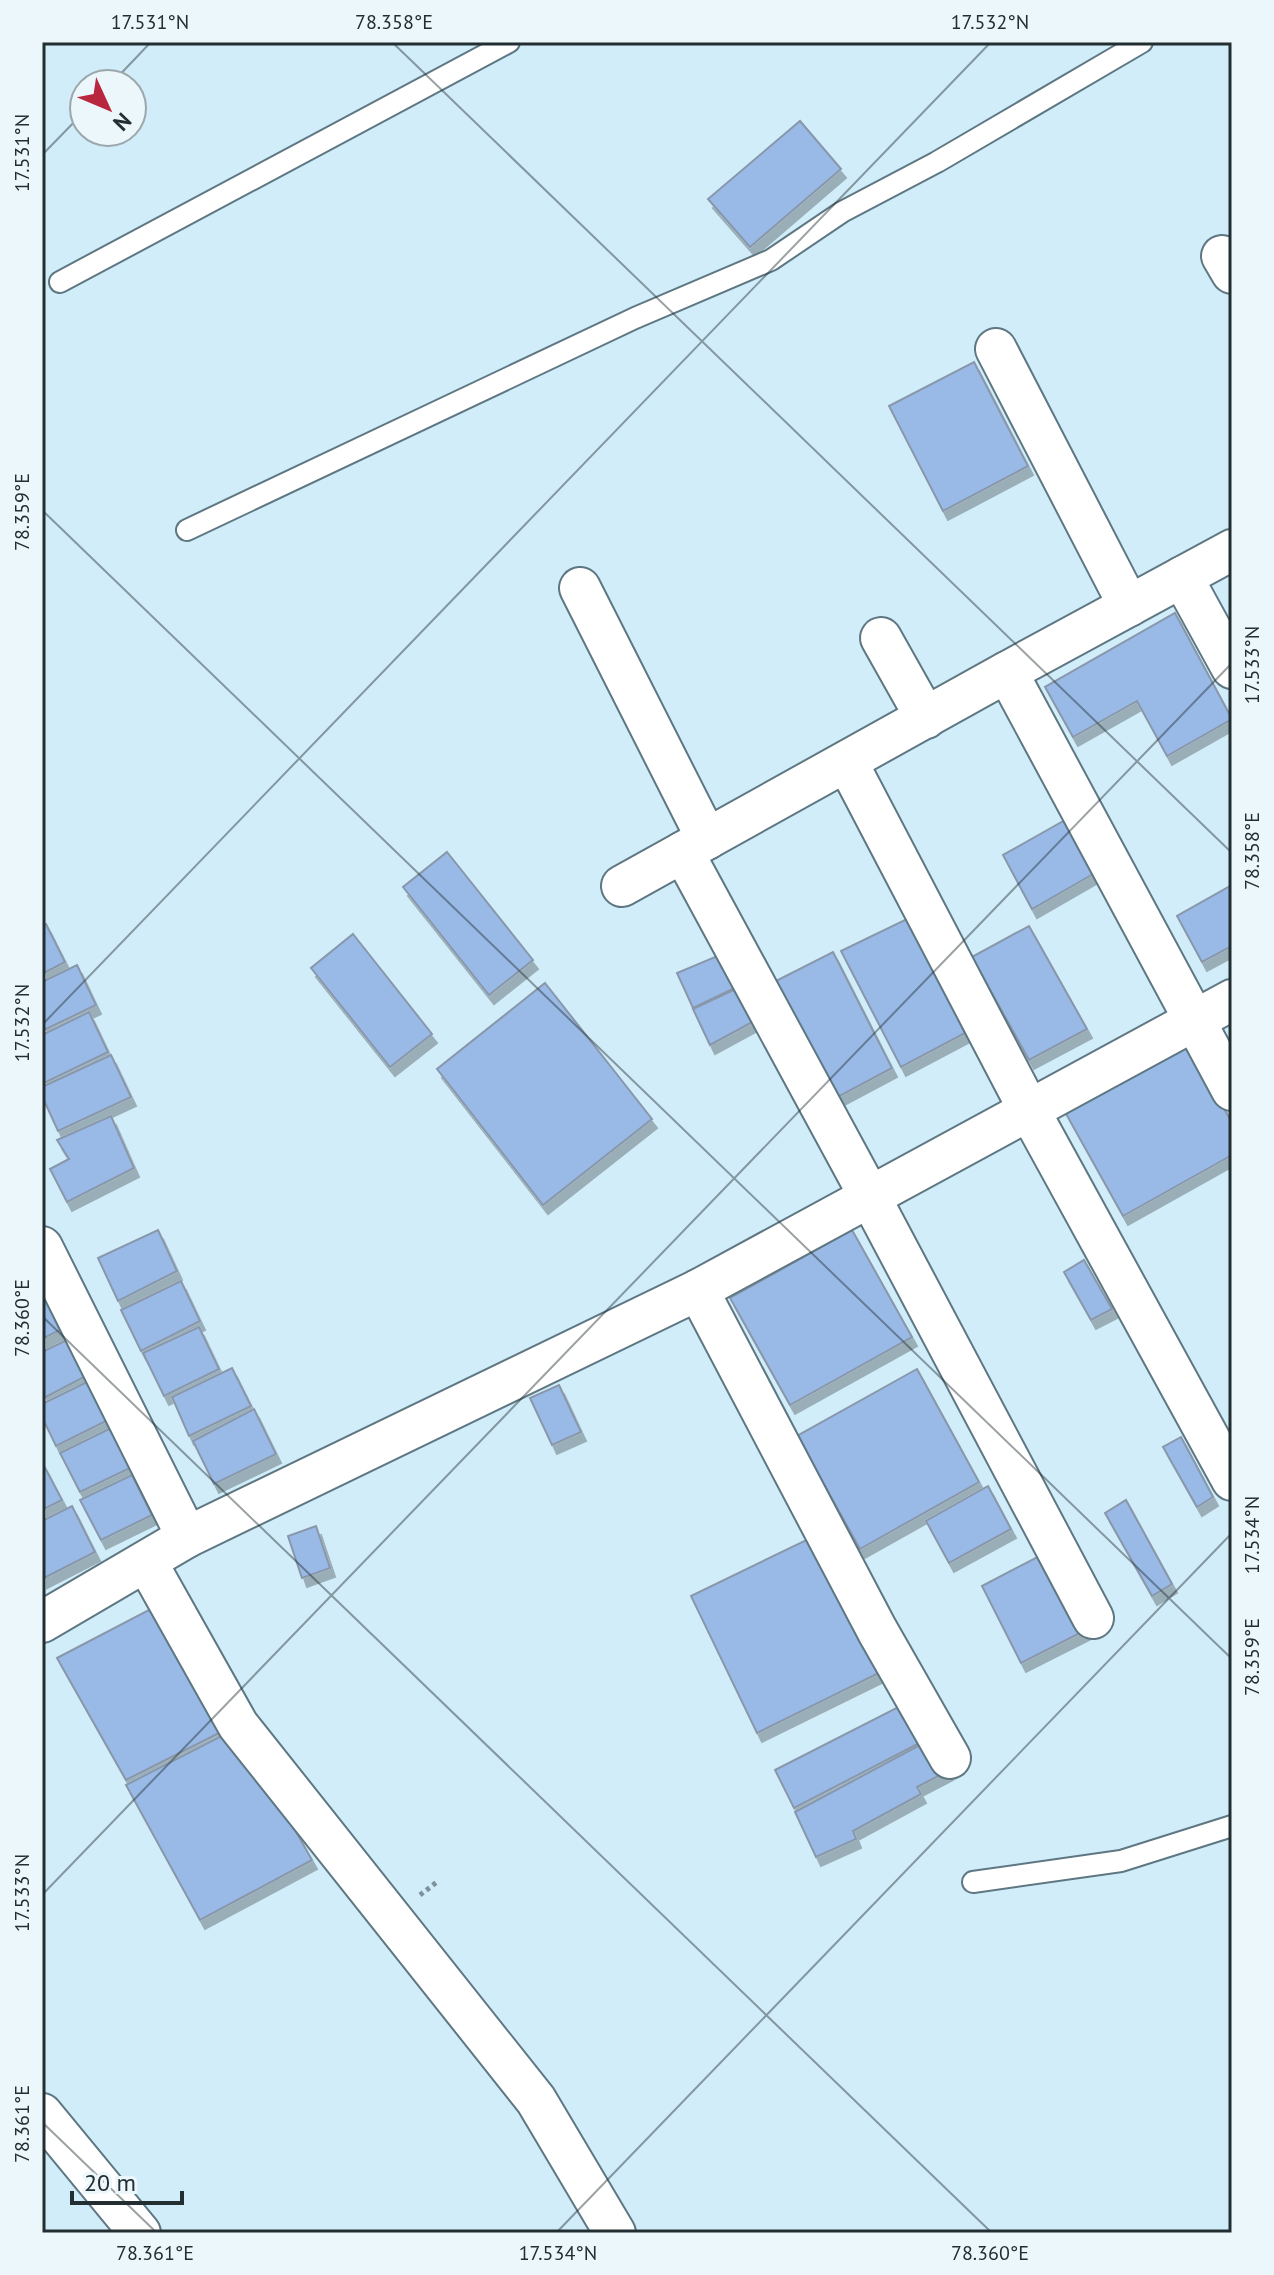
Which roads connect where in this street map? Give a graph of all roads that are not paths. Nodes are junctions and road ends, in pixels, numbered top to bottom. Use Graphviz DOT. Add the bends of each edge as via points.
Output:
graph roads {
  1 [pos="509,42"];
  2 [pos="1142,42"];
  3 [pos="60,282"];
  4 [pos="996,349"];
  5 [pos="187,530"];
  6 [pos="1232,550"];
  7 [pos="1182,577"];
  8 [pos="580,588"];
  9 [pos="1129,606"];
  10 [pos="881,638"];
  11 [pos="1232,668"];
  12 [pos="1007,672"];
  13 [pos="926,718"];
  14 [pos="847,762"];
  15 [pos="695,846"];
  16 [pos="622,886"];
  17 [pos="1232,1000"];
  18 [pos="1194,1020"];
  19 [pos="1232,1090"];
  20 [pos="1029,1110"];
  21 [pos="870,1197"];
  22 [pos="42,1247"];
  23 [pos="698,1290"];
  24 [pos="1232,1480"];
  25 [pos="187,1537"];
  26 [pos="147,1563"];
  27 [pos="1093,1618"];
  28 [pos="42,1622"];
  29 [pos="950,1758"];
  30 [pos="1232,1826"];
  31 [pos="973,1882"];
  32 [pos="42,2114"];
  33 [pos="140,2233"];
  34 [pos="615,2233"];
  1 -- 3 [label="lane"];
  2 -- 5 [label="lane" via="842,212 771,260 635,318"];
  4 -- 9 [label="street"];
  6 -- 7 [label="street"];
  7 -- 9 [label="street"];
  7 -- 11 [label="street"];
  8 -- 15 [label="street"];
  9 -- 12 [label="street"];
  10 -- 13 [label="street"];
  12 -- 13 [label="street"];
  12 -- 18 [label="street"];
  13 -- 14 [label="street"];
  14 -- 15 [label="street"];
  14 -- 20 [label="street"];
  15 -- 16 [label="street"];
  15 -- 21 [label="street"];
  17 -- 18 [label="street"];
  18 -- 19 [label="street"];
  18 -- 20 [label="street"];
  20 -- 21 [label="street"];
  20 -- 24 [label="street"];
  21 -- 23 [label="street"];
  21 -- 27 [label="street"];
  22 -- 25 [label="street"];
  23 -- 25 [label="street"];
  23 -- 29 [label="street"];
  25 -- 26 [label="street"];
  26 -- 28 [label="street"];
  26 -- 34 [label="street" via="238,1725 536,2100"];
  30 -- 31 [label="lane" via="1121,1861"];
  32 -- 33 [label="street"];
}
